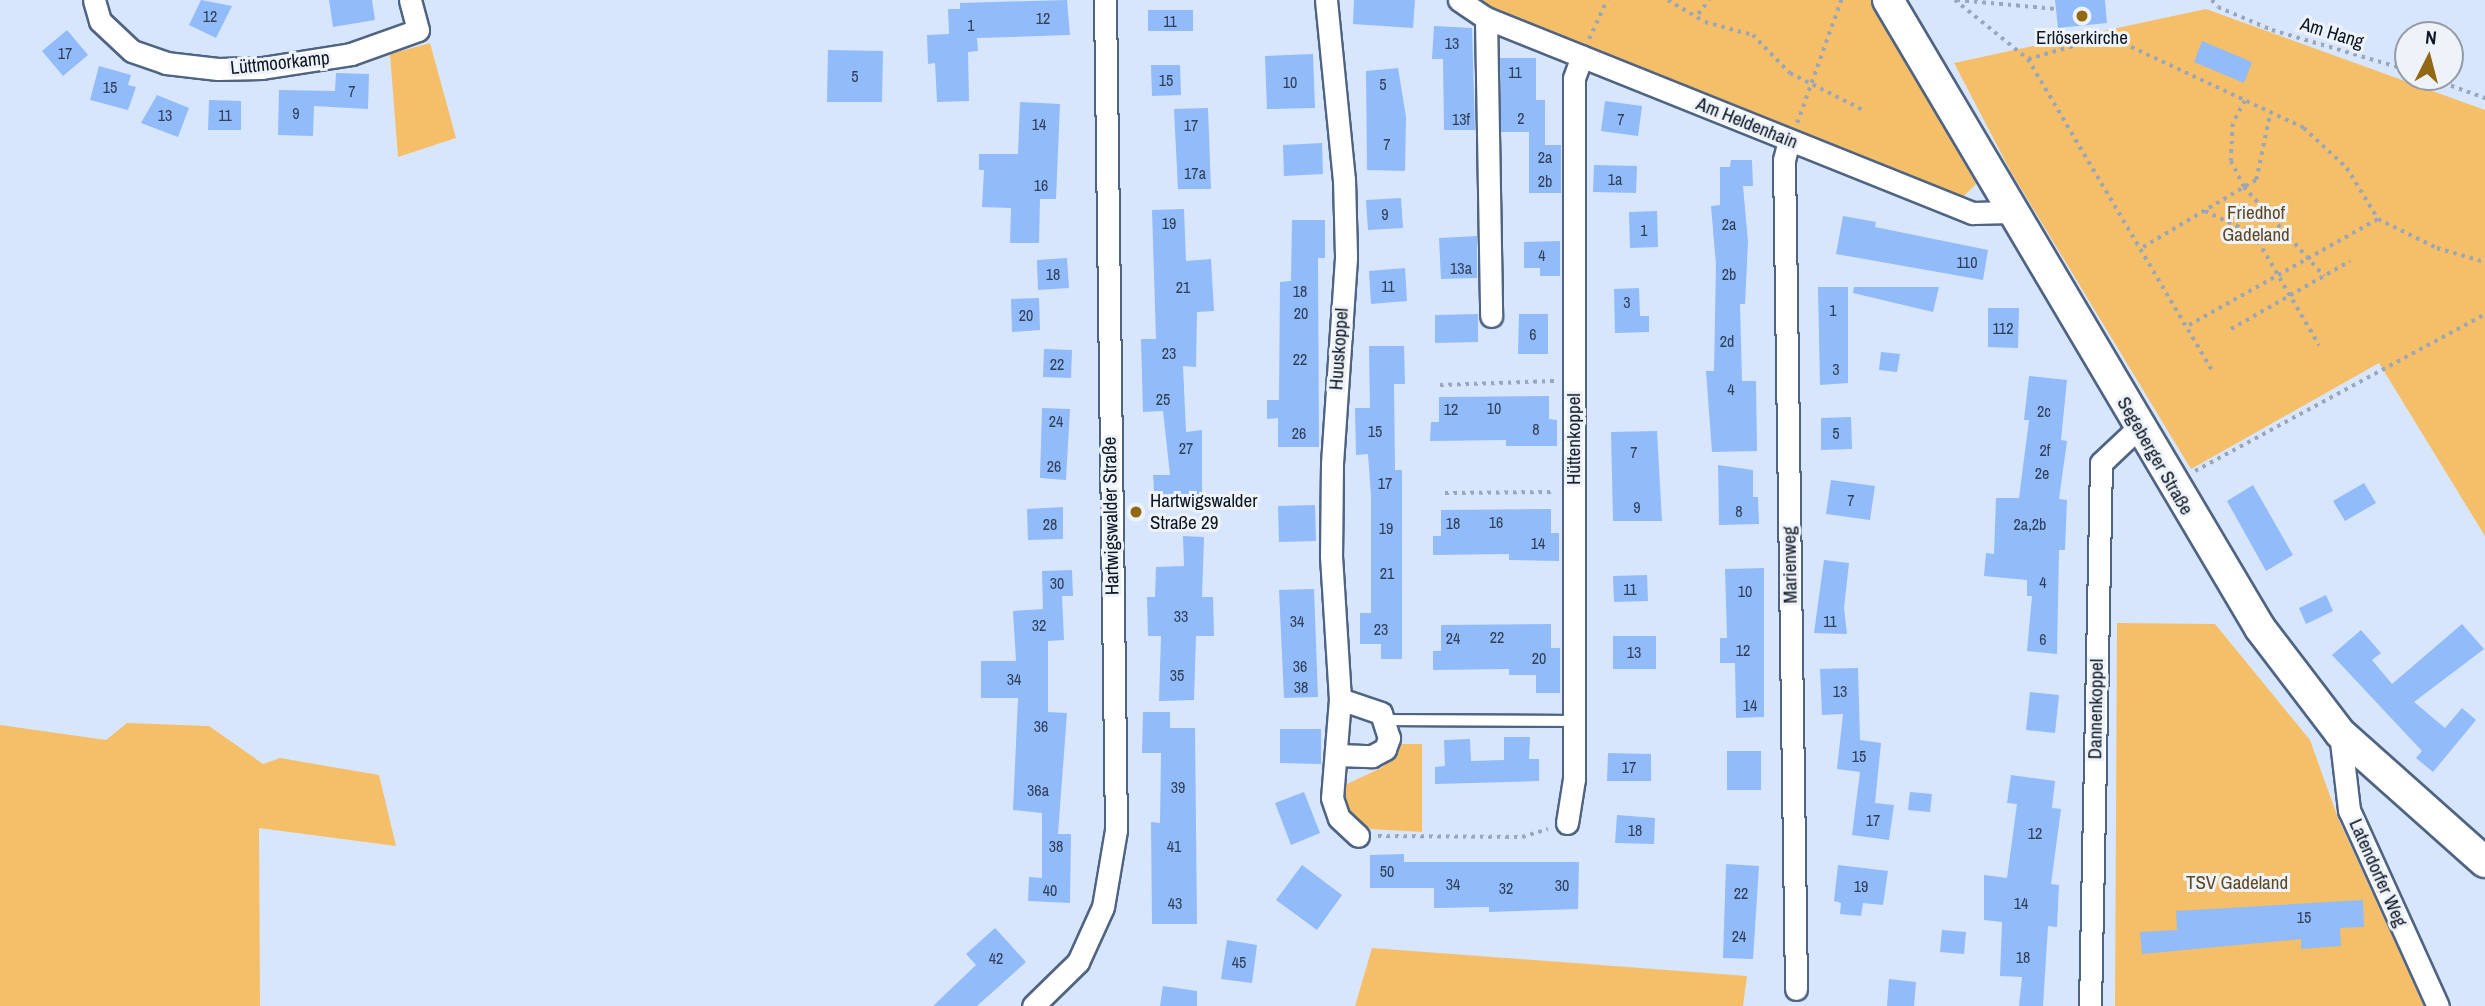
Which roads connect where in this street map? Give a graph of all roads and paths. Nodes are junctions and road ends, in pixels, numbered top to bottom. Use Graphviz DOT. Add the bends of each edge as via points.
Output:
graph roads {
  1 [pos="94,0"];
  2 [pos="410,0"];
  3 [pos="1105,0"];
  4 [pos="1326,0"];
  5 [pos="1459,0"];
  6 [pos="1607,0"];
  7 [pos="1668,0"];
  8 [pos="1709,0"];
  9 [pos="1841,0"];
  10 [pos="1888,0"];
  11 [pos="1956,0"];
  12 [pos="2212,0"];
  13 [pos="2056,9"];
  14 [pos="1698,14"];
  15 [pos="1486,18"];
  16 [pos="1582,56"];
  17 [pos="2028,59"];
  18 [pos="2394,66"];
  19 [pos="1813,86"];
  20 [pos="2464,90"];
  21 [pos="2485,98"];
  22 [pos="2245,101"];
  23 [pos="1863,110"];
  24 [pos="2270,113"];
  25 [pos="1789,140"];
  26 [pos="2244,187"];
  27 [pos="2205,211"];
  28 [pos="2012,212"];
  29 [pos="2378,219"];
  30 [pos="2143,247"];
  31 [pos="2310,257"];
  32 [pos="2350,261"];
  33 [pos="2485,262"];
  34 [pos="2279,275"];
  35 [pos="2324,276"];
  36 [pos="2290,295"];
  37 [pos="2485,314"];
  38 [pos="1491,316"];
  39 [pos="2189,325"];
  40 [pos="2231,329"];
  41 [pos="2319,345"];
  42 [pos="2212,370"];
  43 [pos="1574,381"];
  44 [pos="1440,384"];
  45 [pos="2138,428"];
  46 [pos="2171,484"];
  47 [pos="1574,492"];
  48 [pos="1445,493"];
  49 [pos="1340,699"];
  50 [pos="1385,720"];
  51 [pos="1574,721"];
  52 [pos="2340,733"];
  53 [pos="1338,755"];
  54 [pos="1567,823"];
  55 [pos="1358,836"];
  56 [pos="2485,862"];
  57 [pos="1796,989"];
  58 [pos="1033,1006"];
  59 [pos="2090,1006"];
  60 [pos="2438,1006"];
  1 -- 2 [label="street, Lüttmoorkamp" via="100,21 132,51 166,63 218,69 262,68 351,54 418,30"];
  3 -- 58 [label="street, Hartwigswalder Straße" via="1116,831 1103,907 1078,962"];
  4 -- 49 [label="street, Huuskoppel" via="1344,179 1346,258 1332,464 1331,556"];
  5 -- 15 [label="street, Am Heldenhain"];
  6 -- 16 [label="path"];
  7 -- 14 [label="path"];
  8 -- 14 [label="path"];
  9 -- 19 [label="path"];
  10 -- 28 [label="main road, Segeberger Straße"];
  11 -- 13 [label="path"];
  11 -- 17 [label="path"];
  12 -- 18 [label="path, Am Hang" via="2218,7 2272,30"];
  14 -- 19 [label="path" via="1704,22 1753,35 1790,74"];
  15 -- 16 [label="street, Am Heldenhain"];
  15 -- 38 [label="street"];
  16 -- 25 [label="street, Am Heldenhain"];
  16 -- 43 [label="street, Hüttenkoppel" via="1574,78"];
  17 -- 22 [label="path" via="2108,36"];
  17 -- 30 [label="path"];
  19 -- 23 [label="path"];
  19 -- 25 [label="path"];
  20 -- 21 [label="path"];
  22 -- 24 [label="path"];
  22 -- 26 [label="path" via="2229,144"];
  24 -- 26 [label="path" via="2256,180"];
  24 -- 29 [label="path" via="2304,128 2347,168"];
  25 -- 28 [label="street, Am Heldenhain" via="1972,213"];
  25 -- 57 [label="street, Marienweg" via="1784,160"];
  26 -- 27 [label="path"];
  26 -- 31 [label="path"];
  27 -- 30 [label="path"];
  27 -- 34 [label="path" via="2254,234"];
  28 -- 45 [label="main road, Segeberger Straße"];
  29 -- 31 [label="path"];
  29 -- 33 [label="path" via="2437,248"];
  30 -- 39 [label="path"];
  31 -- 34 [label="path"];
  31 -- 35 [label="path"];
  32 -- 35 [label="path"];
  34 -- 36 [label="path"];
  34 -- 39 [label="path"];
  35 -- 36 [label="path"];
  36 -- 40 [label="path"];
  36 -- 41 [label="path"];
  37 -- 46 [label="path"];
  39 -- 42 [label="path"];
  43 -- 44 [label="path"];
  43 -- 47 [label="street, Hüttenkoppel"];
  45 -- 46 [label="main road, Segeberger Straße"];
  45 -- 59 [label="street, Dannenkoppel" via="2101,463"];
  46 -- 52 [label="main road, Segeberger Straße" via="2260,628"];
  47 -- 48 [label="path"];
  47 -- 51 [label="street, Hüttenkoppel"];
  49 -- 50 [label="street" via="1364,705"];
  49 -- 53 [label="street, Huuskoppel"];
  50 -- 51 [label="lane"];
  50 -- 53 [label="street" via="1390,738 1385,749 1372,757"];
  51 -- 54 [label="street, Hüttenkoppel" via="1574,779"];
  52 -- 56 [label="main road, Segeberger Straße"];
  52 -- 60 [label="street, Latendorfer Weg" via="2349,810"];
  53 -- 55 [label="street, Huuskoppel" via="1332,798 1339,818"];
  54 -- 55 [label="path" via="1522,837"];
}
